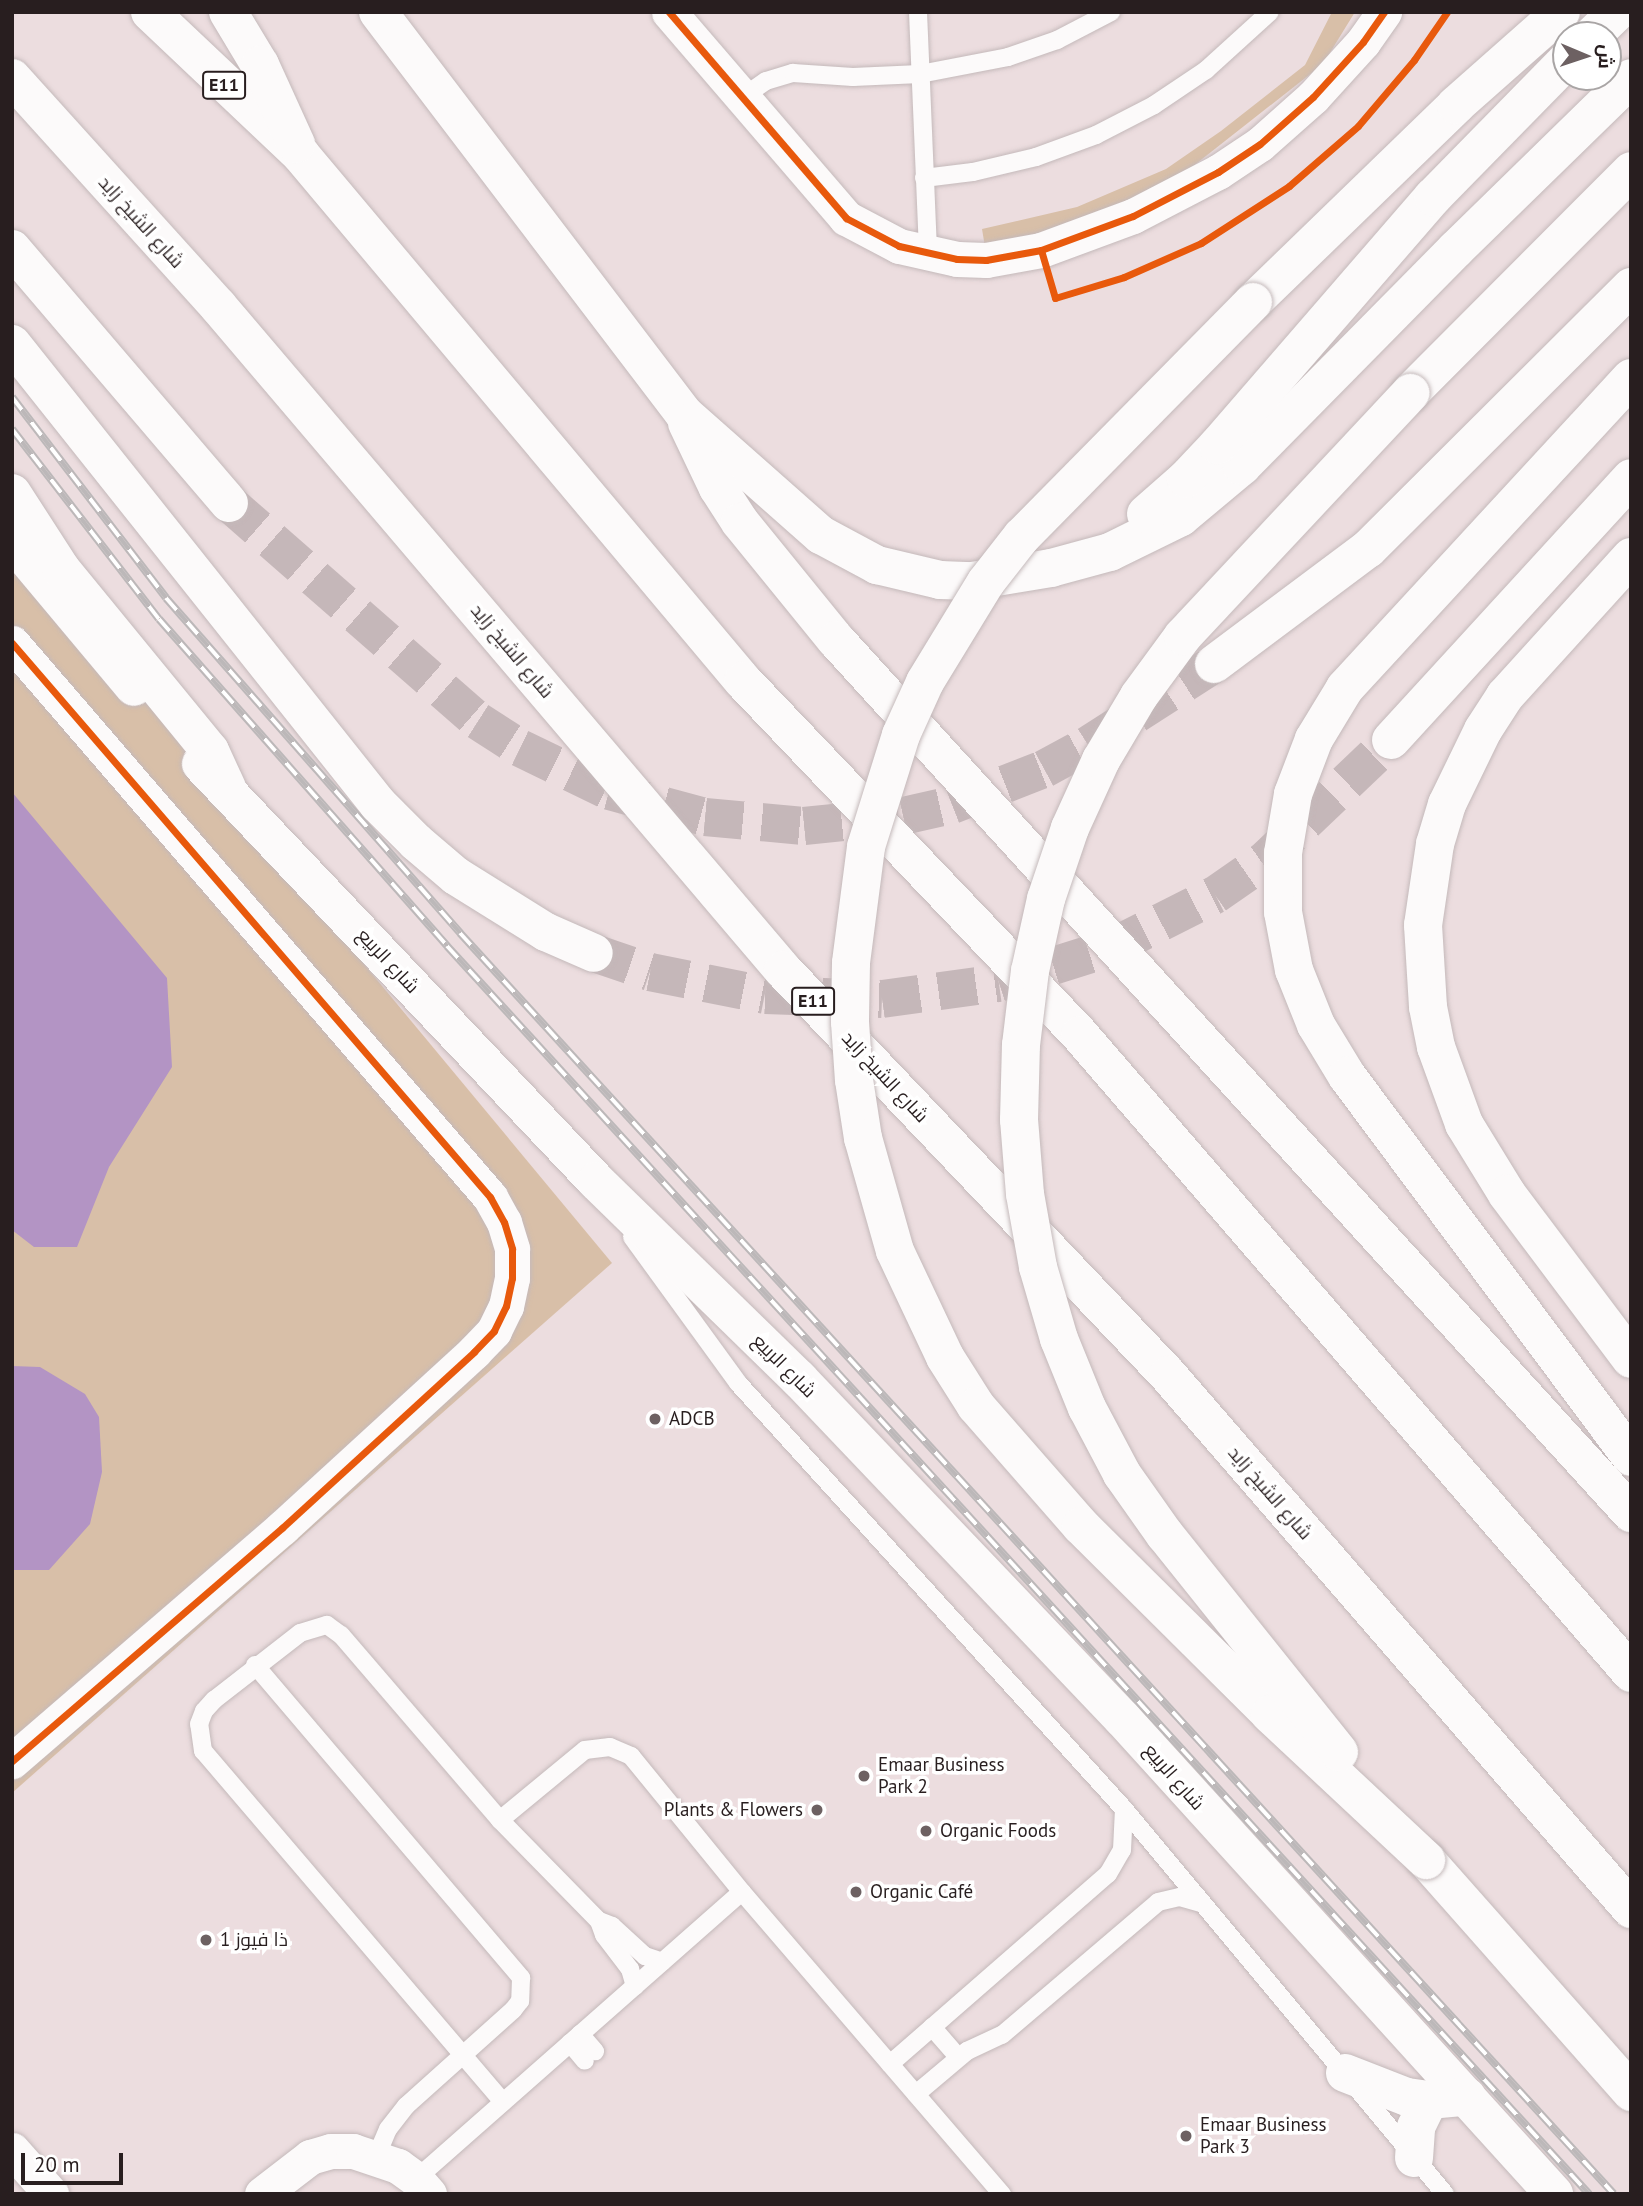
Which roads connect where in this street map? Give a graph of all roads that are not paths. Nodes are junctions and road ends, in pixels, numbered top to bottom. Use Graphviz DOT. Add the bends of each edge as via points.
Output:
graph roads {
  1 [pos="150,12"];
  2 [pos="228,12"];
  3 [pos="669,12"];
  4 [pos="918,12"];
  5 [pos="1111,12"];
  6 [pos="1270,12"];
  7 [pos="1384,12"];
  8 [pos="1561,12"];
  9 [pos="383,20"];
  10 [pos="920,74"];
  11 [pos="1552,75"];
  12 [pos="12,78"];
  13 [pos="1631,78"];
  14 [pos="743,97"];
  15 [pos="301,155"];
  16 [pos="1631,171"];
  17 [pos="924,178"];
  18 [pos="12,248"];
  19 [pos="928,254"];
  20 [pos="1631,287"];
  21 [pos="12,344"];
  22 [pos="1631,378"];
  23 [pos="684,414"];
  24 [pos="1631,478"];
  25 [pos="12,493"];
  26 [pos="229,503"];
  27 [pos="12,541"];
  28 [pos="1631,556"];
  29 [pos="1072,563"];
  30 [pos="12,643"];
  31 [pos="1214,664"];
  32 [pos="1391,740"];
  33 [pos="227,788"];
  34 [pos="594,953"];
  35 [pos="596,1181"];
  36 [pos="1631,1359"];
  37 [pos="1631,1457"];
  38 [pos="1631,1513"];
  39 [pos="255,1665"];
  40 [pos="1631,1674"];
  41 [pos="12,1761"];
  42 [pos="1124,1809"];
  43 [pos="500,1820"];
  44 [pos="1426,1860"];
  45 [pos="742,1892"];
  46 [pos="1201,1903"];
  47 [pos="1631,1909"];
  48 [pos="599,1921"];
  49 [pos="662,1962"];
  50 [pos="635,1986"];
  51 [pos="932,2027"];
  52 [pos="575,2038"];
  53 [pos="462,2054"];
  54 [pos="590,2056"];
  55 [pos="958,2057"];
  56 [pos="890,2064"];
  57 [pos="1345,2073"];
  58 [pos="1631,2092"];
  59 [pos="916,2094"];
  60 [pos="1467,2097"];
  61 [pos="1429,2100"];
  62 [pos="503,2102"];
  63 [pos="12,2150"];
  64 [pos="376,2157"];
  65 [pos="1414,2158"];
  66 [pos="422,2186"];
  67 [pos="51,2194"];
  68 [pos="262,2194"];
  69 [pos="1002,2194"];
  70 [pos="1445,2194"];
  71 [pos="1553,2194"];
  1 -- 15 [label="main road, E11"];
  2 -- 15 [label="main road" via="260,65"];
  3 -- 14 [label="street"];
  4 -- 10 [label="lane"];
  5 -- 10 [label="lane" via="1057,40 1008,57"];
  6 -- 17 [label="lane" via="1206,70 1154,105 1096,135 1036,157"];
  7 -- 19 [label="street" via="1363,43 1313,97 1260,145 1176,196 1014,257 957,259"];
  8 -- 44 [label="main road, bridge" via="1456,106 1253,302 1022,536 973,601 925,682 901,735 866,847 851,963 850,1022 863,1138 895,1251 929,1326 976,1406 1081,1526 1270,1714"];
  9 -- 23 [label="main road"];
  10 -- 14 [label="lane" via="853,77 793,73 766,81"];
  10 -- 17 [label="lane"];
  11 -- 29 [label="main road" via="1433,197 1186,479 1150,511"];
  12 -- 47 [label="main road, شارع الشيخ زايد / E11" via="218,306 783,970 1168,1375"];
  13 -- 29 [label="main road" via="1213,493 1147,536"];
  14 -- 19 [label="street" via="846,218 899,246"];
  15 -- 40 [label="main road, E11" via="743,681 1080,1035"];
  16 -- 44 [label="main road, bridge" via="1410,393 1183,636 1139,696 1101,760 1070,828 1046,899 1030,971 1021,1045 1019,1120 1038,1267 1087,1408 1122,1474 1165,1535"];
  17 -- 19 [label="lane"];
  18 -- 26 [label="main road"];
  20 -- 31 [label="main road" via="1368,549"];
  21 -- 34 [label="main road" via="378,804 467,883 534,925"];
  22 -- 37 [label="main road" via="1346,688 1314,739 1293,794 1283,864 1283,912 1294,970 1316,1026 1347,1076"];
  23 -- 29 [label="main road" via="821,535 877,565 908,575 972,581"];
  23 -- 38 [label="main road" via="740,522 836,640"];
  24 -- 32 [label="main road"];
  25 -- 33 [label="main road" via="61,569 211,751"];
  27 -- 33 [label="main road, شارع الربيع" via="175,736"];
  28 -- 36 [label="main road" via="1505,696 1483,730 1447,804 1435,844 1423,938 1436,1047 1464,1124 1507,1194"];
  30 -- 41 [label="street" via="490,1197 512,1249 506,1306 494,1331 474,1352 282,1528"];
  33 -- 35 [label="main road, شارع الربيع"];
  35 -- 42 [label="lane" via="650,1264 738,1383"];
  35 -- 60 [label="main road, شارع الربيع" via="799,1379 1122,1718"];
  39 -- 43 [label="lane" via="300,1633 327,1625"];
  39 -- 53 [label="lane" via="204,1711 199,1724 203,1751"];
  39 -- 53 [label="lane" via="521,1978 520,2001"];
  42 -- 46 [label="lane"];
  42 -- 51 [label="lane" via="1122,1850 1108,1874"];
  43 -- 45 [label="lane" via="585,1750 597,1746 621,1749 640,1765"];
  43 -- 48 [label="lane"];
  44 -- 58 [label="main road"];
  45 -- 49 [label="lane"];
  45 -- 56 [label="lane"];
  46 -- 55 [label="lane" via="1180,1897 1158,1902 1002,2035"];
  46 -- 57 [label="lane"];
  48 -- 49 [label="lane" via="612,1926 645,1956"];
  48 -- 50 [label="lane" via="630,1969"];
  49 -- 50 [label="lane"];
  50 -- 52 [label="lane"];
  51 -- 55 [label="lane"];
  51 -- 56 [label="lane"];
  52 -- 54 [label="lane"];
  52 -- 62 [label="lane"];
  53 -- 62 [label="lane"];
  53 -- 64 [label="lane" via="406,2106 388,2129"];
  55 -- 59 [label="lane"];
  56 -- 59 [label="lane"];
  57 -- 61 [label="main road" via="1387,2091"];
  57 -- 65 [label="lane"];
  59 -- 69 [label="lane"];
  60 -- 61 [label="main road"];
  60 -- 71 [label="main road, شارع الربيع"];
  61 -- 65 [label="main road" via="1416,2127"];
  62 -- 66 [label="lane"];
  63 -- 67 [label="street"];
  64 -- 66 [label="street" via="398,2166"];
  64 -- 68 [label="street" via="342,2151 310,2157"];
  65 -- 70 [label="lane"];
}
